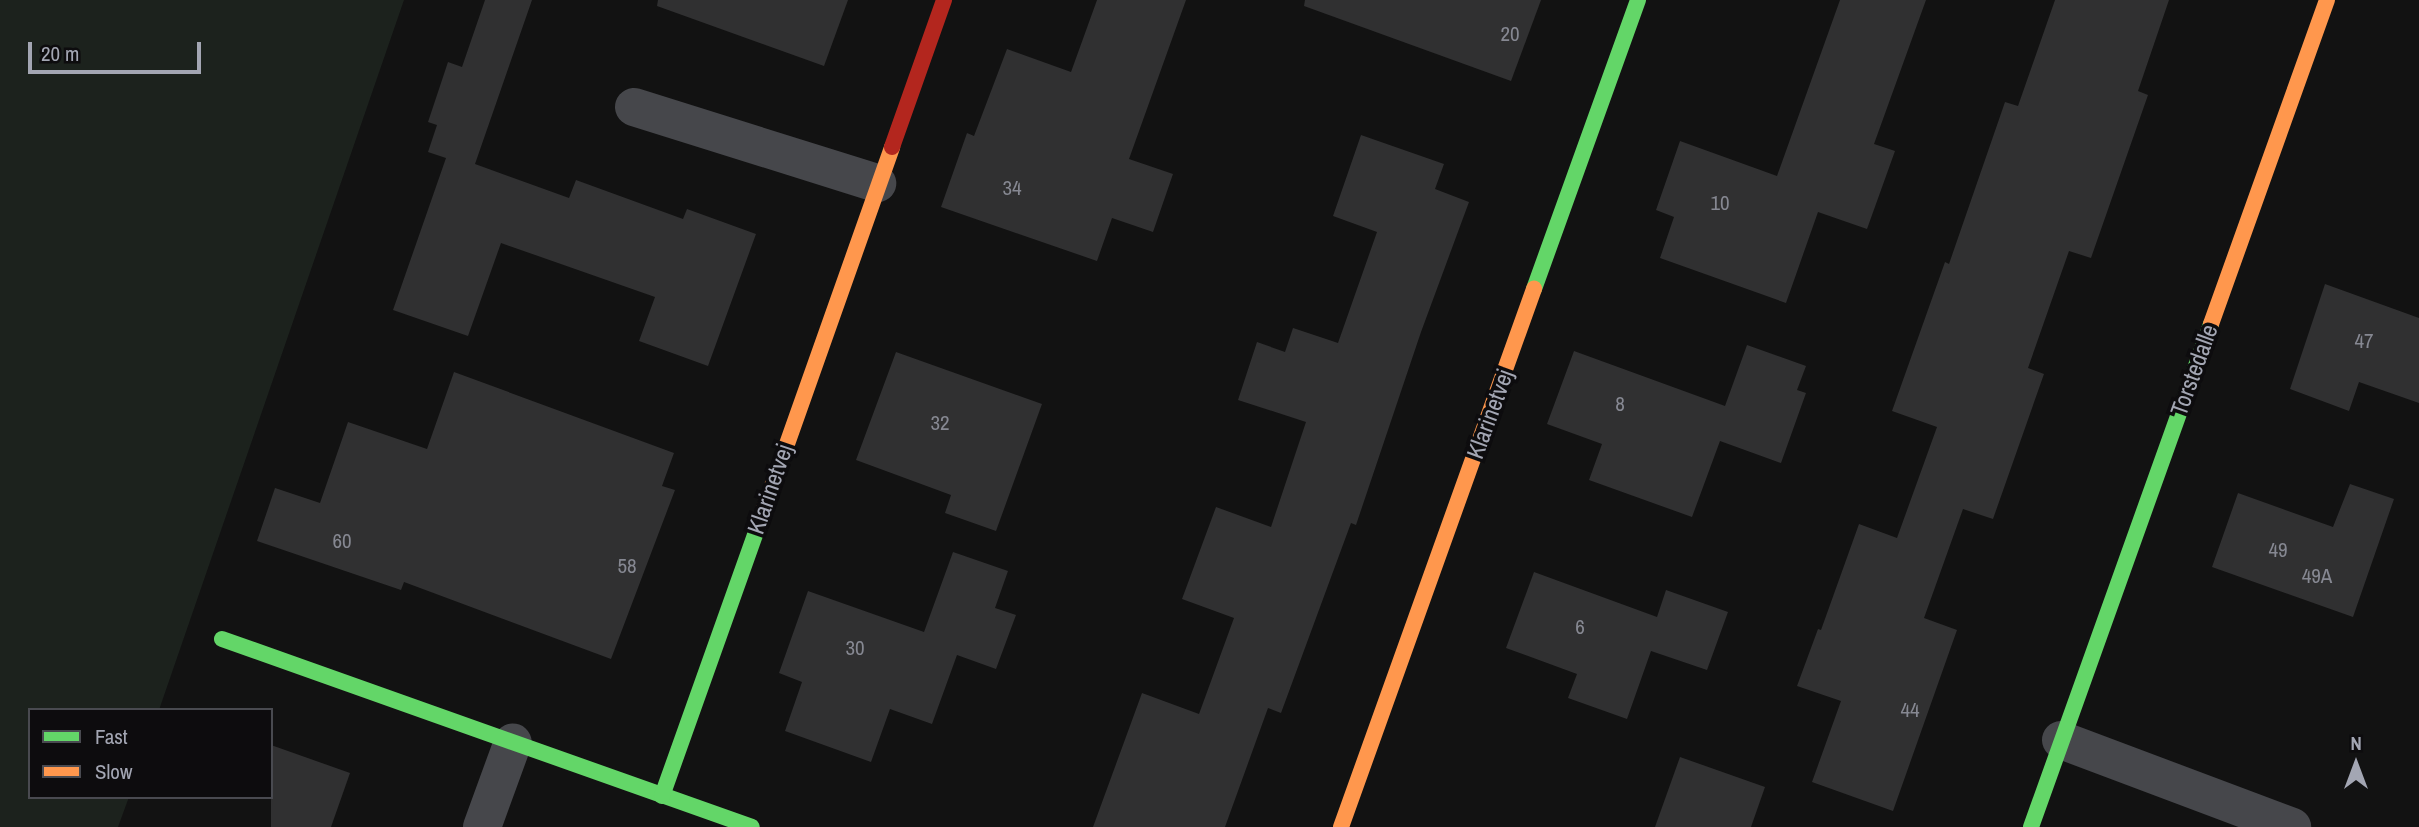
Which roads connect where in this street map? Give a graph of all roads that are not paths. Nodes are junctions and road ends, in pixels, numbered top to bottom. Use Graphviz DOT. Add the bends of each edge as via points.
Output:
graph roads {
  1 [pos="944,0"];
  2 [pos="1638,0"];
  3 [pos="2327,0"];
  4 [pos="634,107"];
  5 [pos="877,183"];
  6 [pos="222,639"];
  7 [pos="2061,740"];
  8 [pos="513,742"];
  9 [pos="662,796"];
  10 [pos="482,827"];
  11 [pos="752,827"];
  12 [pos="1341,827"];
  13 [pos="2031,827"];
  14 [pos="2292,827"];
  1 -- 5 [label="street, Klarinetvej"];
  2 -- 12 [label="street, Klarinetvej"];
  3 -- 7 [label="street, Torstedalle"];
  4 -- 5 [label="street"];
  5 -- 9 [label="street, Klarinetvej"];
  6 -- 8 [label="street"];
  7 -- 13 [label="street, Torstedalle"];
  7 -- 14 [label="street"];
  8 -- 9 [label="street"];
  8 -- 10 [label="street"];
  9 -- 11 [label="street"];
}
